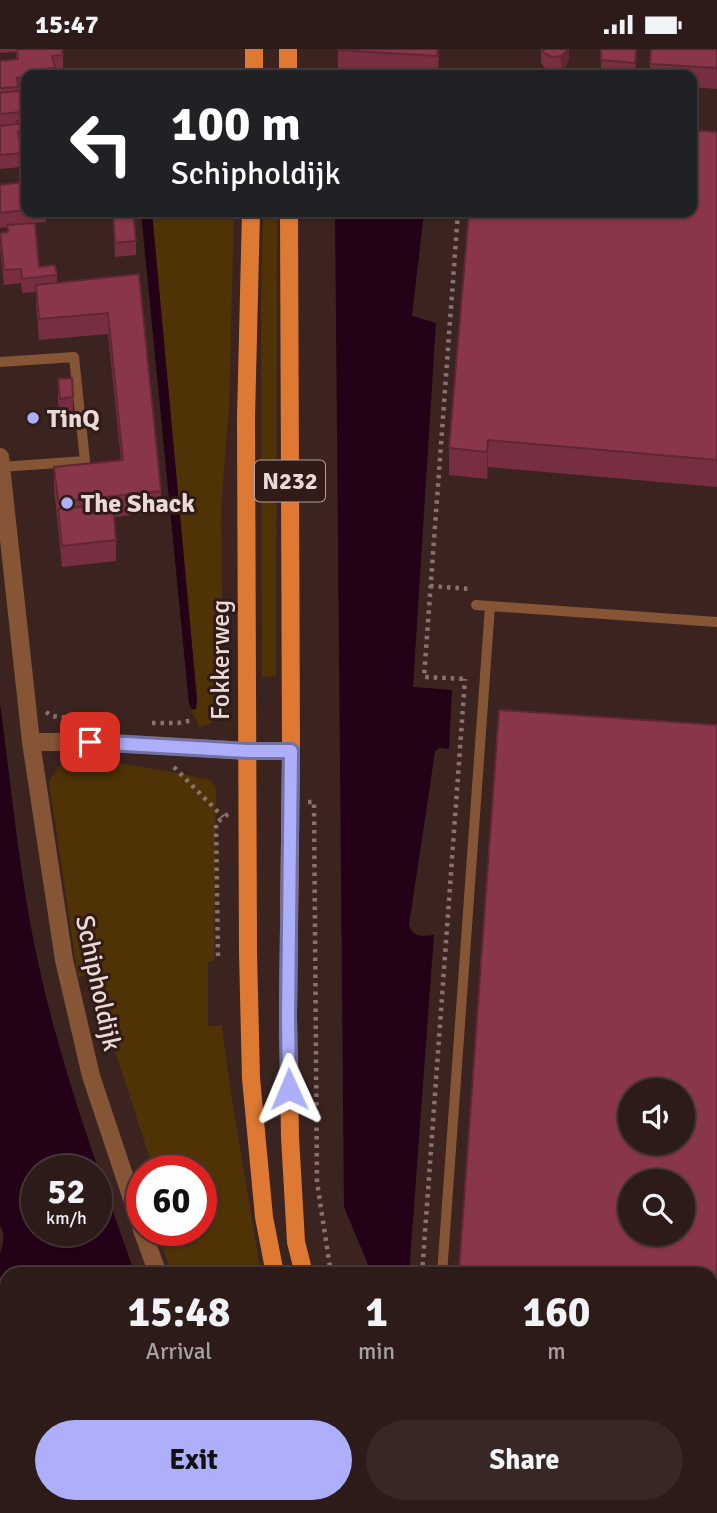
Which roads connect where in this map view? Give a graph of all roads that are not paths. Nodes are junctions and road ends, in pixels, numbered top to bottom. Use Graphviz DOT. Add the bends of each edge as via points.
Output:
graph roads {
  1 [pos="254,49"];
  2 [pos="288,49"];
  3 [pos="254,70"];
  4 [pos="288,70"];
  5 [pos="251,217"];
  6 [pos="289,217"];
  7 [pos="0,362"];
  8 [pos="1,462"];
  9 [pos="476,604"];
  10 [pos="490,605"];
  11 [pos="717,622"];
  12 [pos="31,742"];
  13 [pos="248,751"];
  14 [pos="291,751"];
  15 [pos="126,1181"];
  16 [pos="148,1246"];
  17 [pos="156,1267"];
  18 [pos="274,1267"];
  19 [pos="302,1267"];
  20 [pos="443,1267"];
  1 -- 3 [label="main road"];
  2 -- 4 [label="main road"];
  5 -- 13 [label="main road, Fokkerweg / N232" via="246,418"];
  6 -- 14 [label="main road, N232"];
  7 -- 8 [label="lane" via="74,357 85,461"];
  8 -- 12 [label="street, Schipholdijk"];
  9 -- 10 [label="lane"];
  10 -- 11 [label="lane"];
  10 -- 20 [label="lane"];
  12 -- 13 [label="street"];
  12 -- 15 [label="street, Schipholdijk" via="64,960 91,1076"];
  13 -- 14 [label="street"];
  13 -- 18 [label="main road, Fokkerweg / N232" via="251,1078 264,1217"];
  14 -- 19 [label="main road, N232" via="290,1137 296,1242"];
  16 -- 17 [label="street, Schipholdijk"];
}
